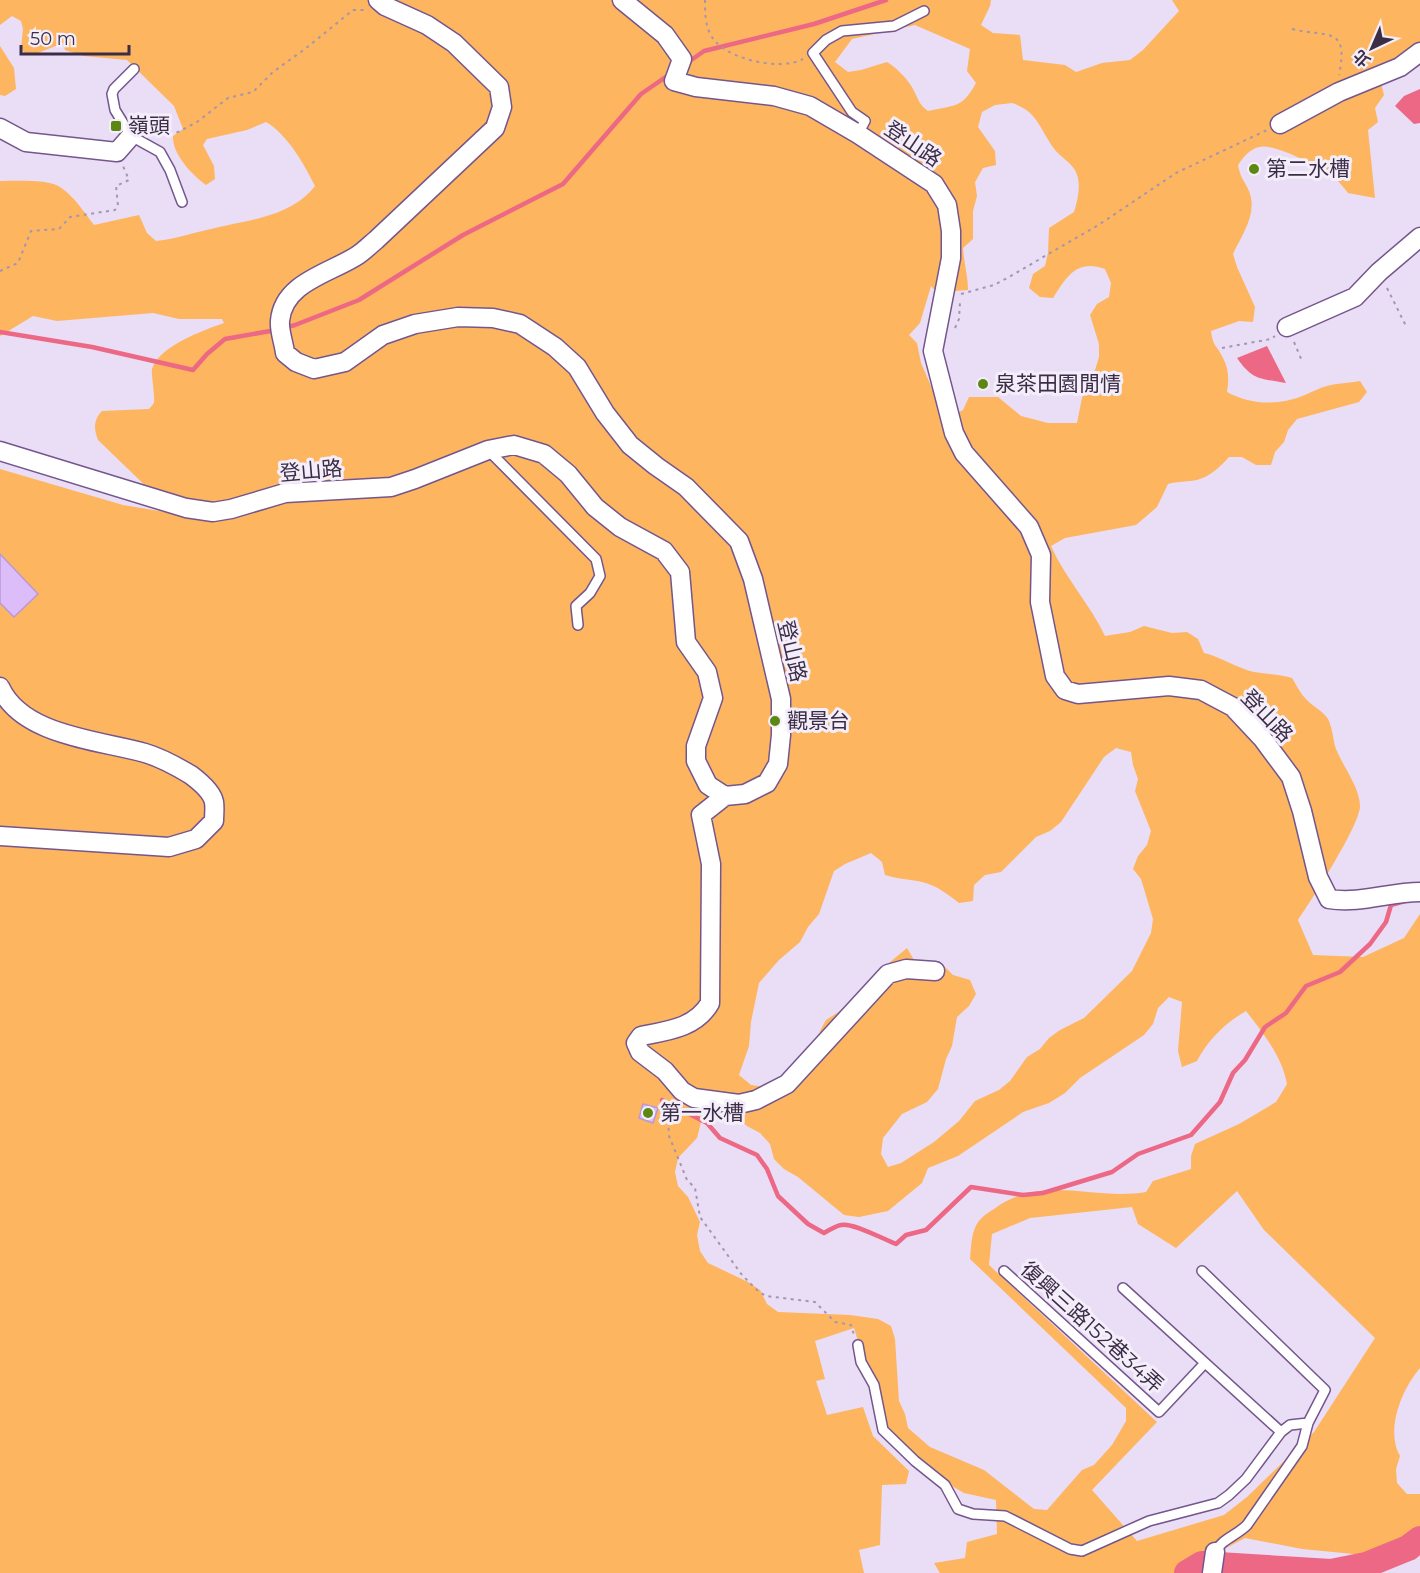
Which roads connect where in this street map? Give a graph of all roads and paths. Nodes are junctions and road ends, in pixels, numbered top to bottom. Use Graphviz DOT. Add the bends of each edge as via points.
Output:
graph roads {
  1 [pos="622,0"];
  2 [pos="705,0"];
  3 [pos="381,3"];
  4 [pos="924,11"];
  5 [pos="1292,29"];
  6 [pos="1420,52"];
  7 [pos="813,53"];
  8 [pos="134,69"];
  9 [pos="1339,92"];
  10 [pos="1280,124"];
  11 [pos="0,128"];
  12 [pos="858,134"];
  13 [pos="132,136"];
  14 [pos="117,152"];
  15 [pos="182,202"];
  16 [pos="1420,237"];
  17 [pos="0,271"];
  18 [pos="1379,272"];
  19 [pos="1406,326"];
  20 [pos="1287,327"];
  21 [pos="952,332"];
  22 [pos="1222,348"];
  23 [pos="1302,361"];
  24 [pos="488,450"];
  25 [pos="0,451"];
  26 [pos="578,625"];
  27 [pos="0,687"];
  28 [pos="725,796"];
  29 [pos="0,836"];
  30 [pos="1420,892"];
  31 [pos="936,972"];
  32 [pos="682,1091"];
  33 [pos="1004,1271"];
  34 [pos="1202,1271"];
  35 [pos="1123,1288"];
  36 [pos="858,1345"];
  37 [pos="1205,1363"];
  38 [pos="1308,1424"];
  39 [pos="1281,1432"];
  40 [pos="1215,1552"];
  41 [pos="1212,1573"];
  1 -- 12 [label="street, 登山路" via="665,35 682,59 674,81 774,96 810,106"];
  2 -- 7 [label="path" via="709,30 715,42 731,52 756,62 780,65 798,62"];
  3 -- 13 [label="path" via="362,11 353,10 253,92 228,98 197,122 178,132"];
  3 -- 28 [label="street, 登山路" via="454,43 499,87 502,107 495,128 376,240 287,299 281,328 285,353 314,369 345,362 383,335 415,324 458,317 493,318 520,324 578,367 605,413 630,445 686,487 739,541 753,579 781,699 778,764 767,783 745,794"];
  4 -- 7 [label="lane" via="894,26 842,31"];
  5 -- 9 [label="path" via="1338,39 1342,47"];
  6 -- 9 [label="street" via="1400,67"];
  7 -- 12 [label="lane" via="845,104 865,121"];
  8 -- 13 [label="lane" via="112,94 115,110"];
  9 -- 10 [label="street"];
  10 -- 21 [label="path" via="1176,173 1100,224 994,285 961,294 959,319"];
  11 -- 14 [label="street" via="26,142"];
  12 -- 30 [label="street, 登山路" via="934,184 947,205 951,258 933,351 954,433 964,453 1029,527 1041,555 1040,602 1055,676 1065,690 1078,694 1169,686 1201,690 1233,707 1291,777 1315,866 1329,899 1347,902"];
  13 -- 14 [label="street"];
  13 -- 15 [label="lane" via="160,152"];
  14 -- 17 [label="path" via="129,180 116,186 115,210 70,217 59,229 31,231 18,263"];
  16 -- 18 [label="street"];
  18 -- 19 [label="path"];
  18 -- 20 [label="street" via="1355,297"];
  20 -- 22 [label="path" via="1271,339"];
  20 -- 23 [label="path"];
  24 -- 25 [label="street, 登山路" via="391,487 285,493 213,512 176,505"];
  24 -- 26 [label="lane" via="596,559 600,576 576,606"];
  24 -- 28 [label="street, 登山路" via="514,445 544,454 568,474 595,507 664,551 680,572 686,642 707,672 713,698 696,746 696,761 708,785"];
  27 -- 29 [label="street" via="18,712 34,722 173,764 201,782 214,801 214,821 196,839 169,847"];
  28 -- 32 [label="street" via="701,814 711,864 710,1003 704,1014 686,1026 641,1036 636,1043 640,1052 665,1071"];
  31 -- 32 [label="street" via="906,969 888,974 787,1084 756,1100 739,1104 711,1101"];
  32 -- 36 [label="path" via="668,1119 669,1136 687,1180 695,1188 700,1217 759,1292 815,1302 835,1322 851,1325"];
  33 -- 37 [label="lane, 復興三路152巷34弄" via="1159,1412"];
  34 -- 38 [label="lane" via="1325,1390"];
  35 -- 37 [label="lane"];
  36 -- 39 [label="lane" via="861,1362 874,1385 883,1430 945,1485 958,1509 1005,1516 1070,1549 1082,1551 1149,1521 1218,1503 1246,1479"];
  37 -- 39 [label="lane"];
  38 -- 39 [label="lane" via="1290,1425"];
  38 -- 40 [label="lane" via="1302,1446 1247,1525 1221,1542"];
  40 -- 41 [label="street"];
}
